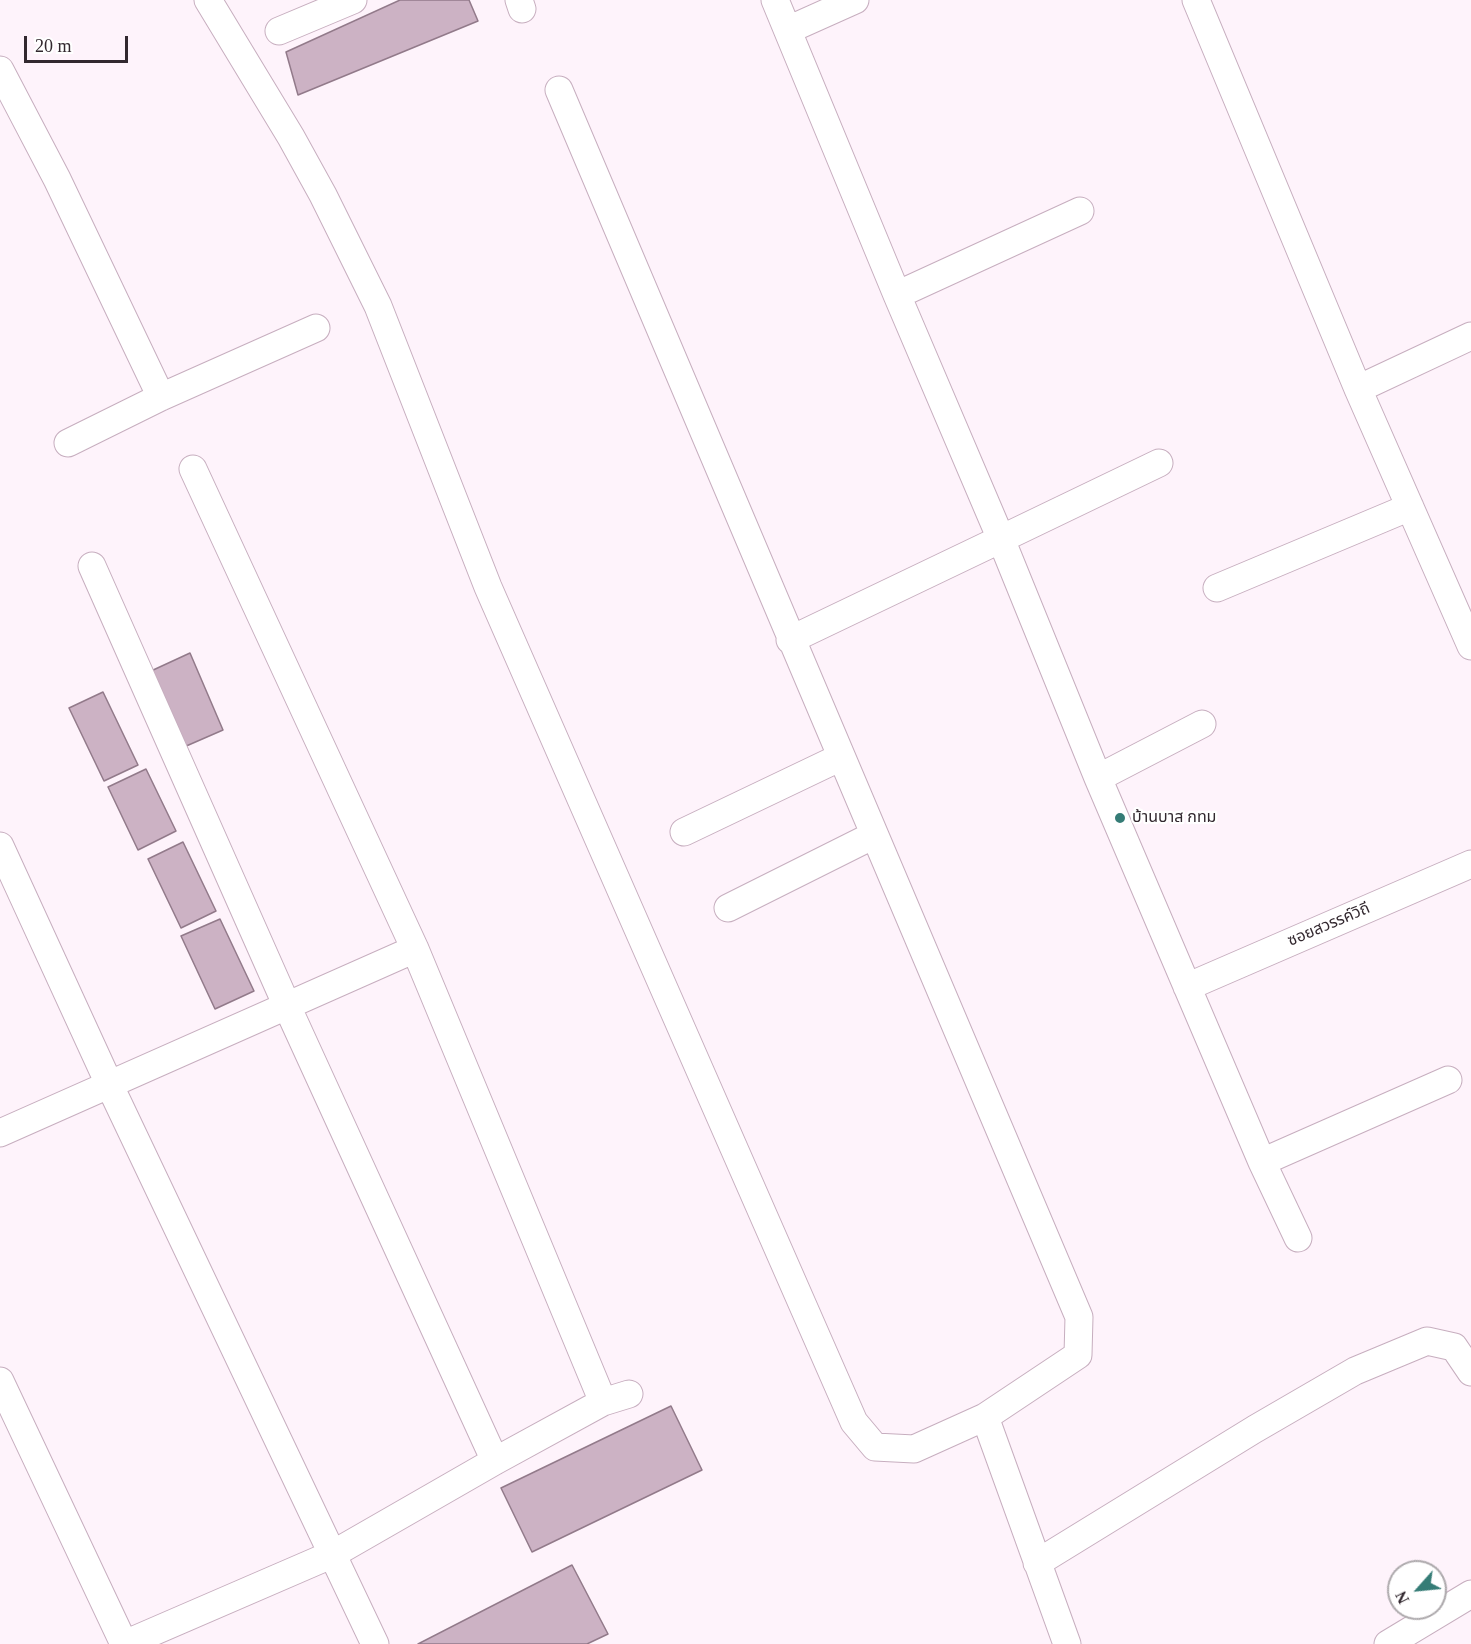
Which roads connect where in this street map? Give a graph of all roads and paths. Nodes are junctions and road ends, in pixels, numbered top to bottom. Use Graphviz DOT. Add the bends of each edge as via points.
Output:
graph roads {
  1 [pos="208,0"];
  2 [pos="353,0"];
  3 [pos="775,0"];
  4 [pos="855,0"];
  5 [pos="1196,0"];
  6 [pos="788,30"];
  7 [pos="279,31"];
  8 [pos="0,70"];
  9 [pos="559,90"];
  10 [pos="1080,210"];
  11 [pos="897,295"];
  12 [pos="316,328"];
  13 [pos="1471,336"];
  14 [pos="1358,389"];
  15 [pos="161,397"];
  16 [pos="68,443"];
  17 [pos="1159,463"];
  18 [pos="194,469"];
  19 [pos="1410,507"];
  20 [pos="1001,539"];
  21 [pos="92,566"];
  22 [pos="1217,588"];
  23 [pos="790,640"];
  24 [pos="1471,646"];
  25 [pos="1202,724"];
  26 [pos="841,757"];
  27 [pos="1098,778"];
  28 [pos="684,832"];
  29 [pos="874,835"];
  30 [pos="0,846"];
  31 [pos="1471,864"];
  32 [pos="728,908"];
  33 [pos="416,949"];
  34 [pos="1187,987"];
  35 [pos="287,1006"];
  36 [pos="1448,1080"];
  37 [pos="110,1086"];
  38 [pos="0,1133"];
  39 [pos="1262,1162"];
  40 [pos="1298,1238"];
  41 [pos="1471,1372"];
  42 [pos="0,1381"];
  43 [pos="629,1394"];
  44 [pos="603,1402"];
  45 [pos="985,1417"];
  46 [pos="495,1461"];
  47 [pos="333,1554"];
  48 [pos="1037,1563"];
  49 [pos="1471,1594"];
  50 [pos="125,1644"];
  51 [pos="375,1644"];
  52 [pos="1067,1644"];
  53 [pos="1388,1644"];
  1 -- 45 [label="street" via="312,176 378,306 488,587 854,1422 875,1447 914,1449"];
  2 -- 7 [label="street"];
  3 -- 6 [label="street"];
  4 -- 6 [label="street"];
  5 -- 14 [label="street"];
  6 -- 11 [label="street"];
  8 -- 15 [label="street"];
  9 -- 23 [label="street"];
  10 -- 11 [label="street"];
  11 -- 20 [label="street"];
  12 -- 15 [label="street"];
  13 -- 14 [label="street"];
  14 -- 19 [label="street"];
  15 -- 16 [label="street"];
  17 -- 20 [label="street"];
  18 -- 33 [label="street"];
  19 -- 22 [label="street"];
  19 -- 24 [label="street"];
  20 -- 23 [label="street"];
  20 -- 27 [label="street"];
  21 -- 35 [label="street"];
  23 -- 26 [label="street"];
  25 -- 27 [label="street"];
  26 -- 28 [label="street"];
  26 -- 29 [label="street"];
  27 -- 34 [label="street"];
  29 -- 32 [label="street"];
  29 -- 45 [label="street" via="1079,1317 1078,1355"];
  30 -- 37 [label="street"];
  31 -- 34 [label="street, ซอยสวรรค์วิถี"];
  33 -- 35 [label="street"];
  33 -- 44 [label="street"];
  34 -- 39 [label="street"];
  35 -- 37 [label="street"];
  35 -- 46 [label="street"];
  36 -- 39 [label="street"];
  37 -- 38 [label="street"];
  37 -- 47 [label="street"];
  39 -- 40 [label="street"];
  41 -- 48 [label="street" via="1454,1347 1427,1341 1355,1371"];
  42 -- 50 [label="street"];
  43 -- 44 [label="street"];
  44 -- 46 [label="street"];
  45 -- 48 [label="street"];
  46 -- 47 [label="street"];
  47 -- 50 [label="street"];
  47 -- 51 [label="street"];
  48 -- 52 [label="street"];
  49 -- 53 [label="street"];
}
